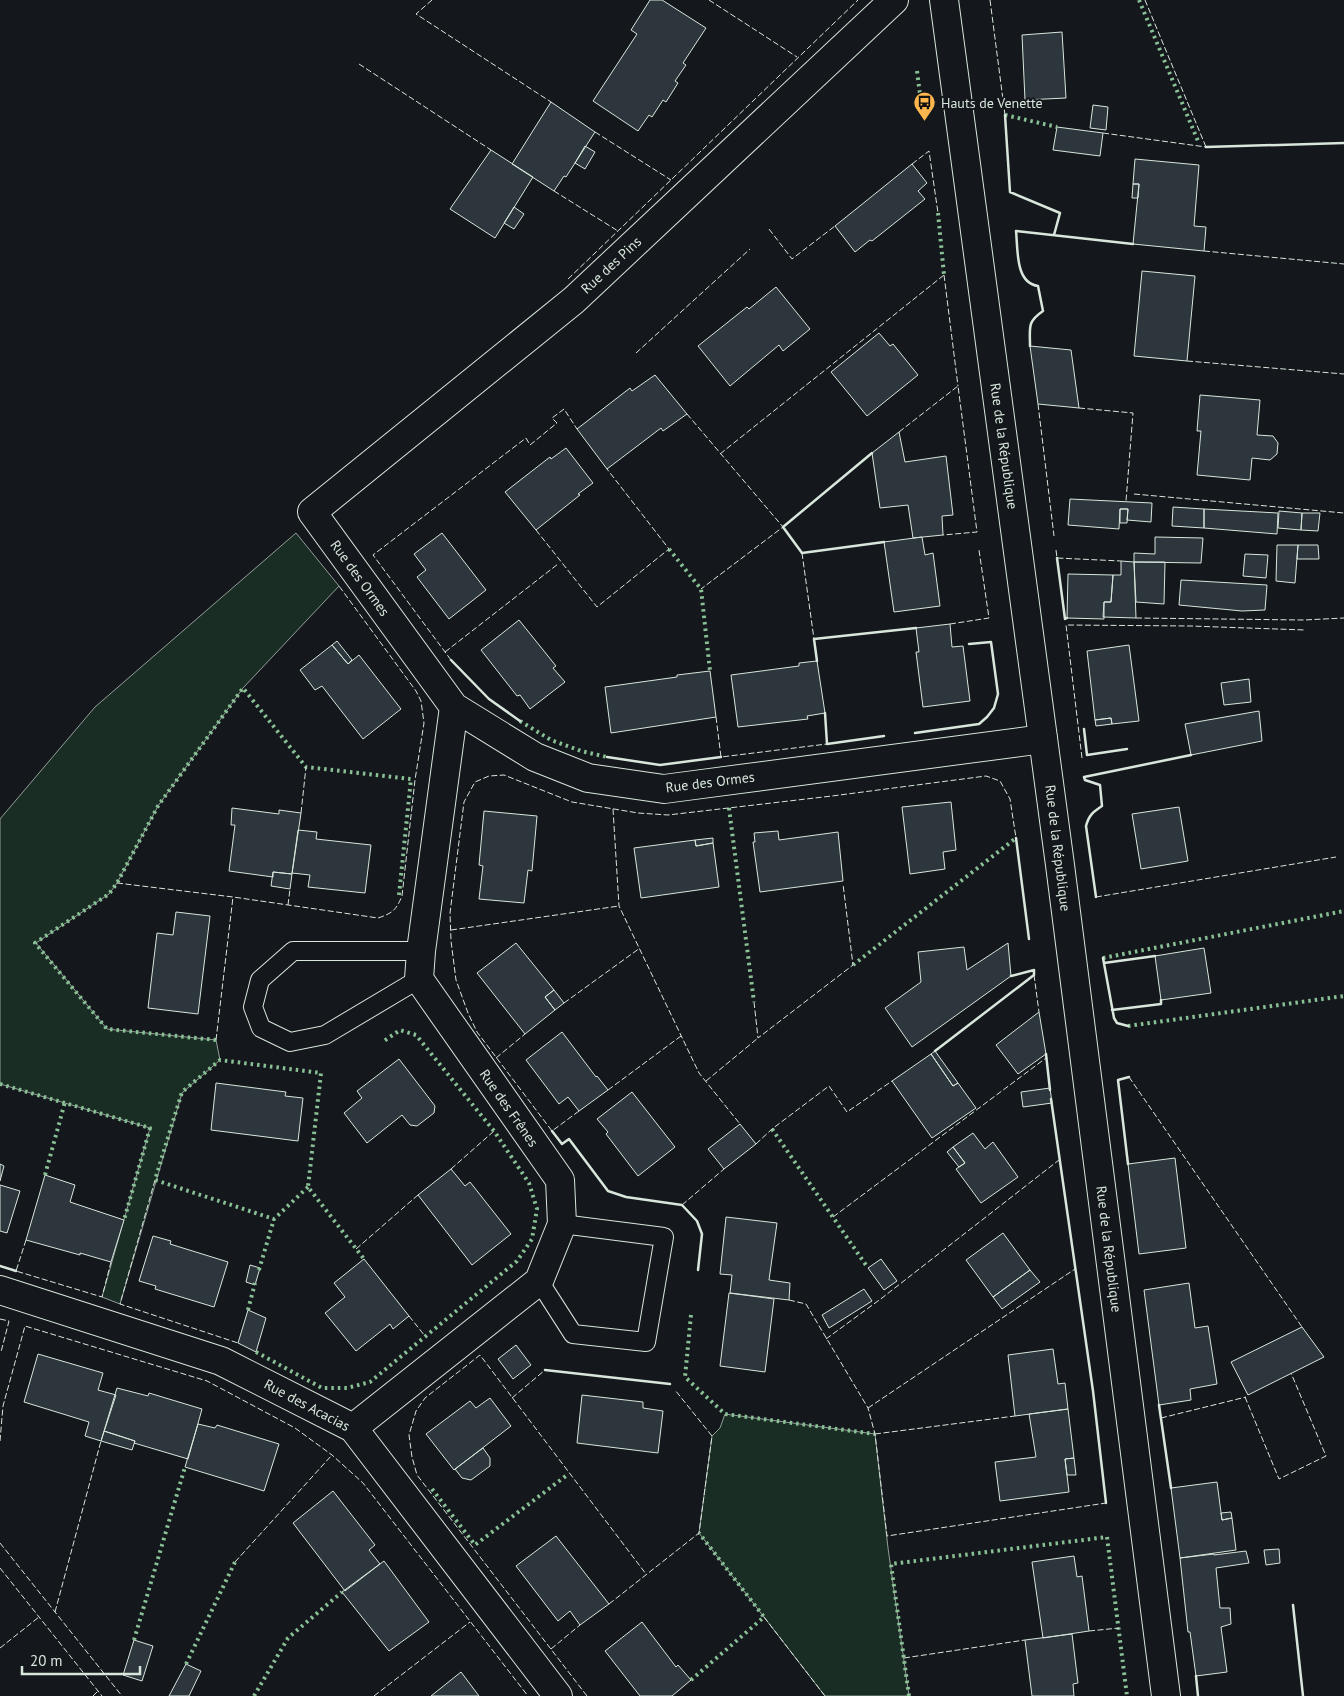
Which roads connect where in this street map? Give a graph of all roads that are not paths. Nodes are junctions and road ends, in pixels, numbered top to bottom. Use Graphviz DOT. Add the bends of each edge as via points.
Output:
graph roads {
  1 [pos="894,0"];
  2 [pos="944,0"];
  3 [pos="312,512"];
  4 [pos="454,708"];
  5 [pos="1043,739"];
  6 [pos="421,951"];
  7 [pos="419,979"];
  8 [pos="562,1224"];
  9 [pos="539,1282"];
  10 [pos="0,1290"];
  11 [pos="353,1428"];
  12 [pos="558,1696"];
  13 [pos="1166,1696"];
  1 -- 3 [label="street, Rue des Pins" via="574,300"];
  2 -- 5 [label="street, Rue de la République"];
  3 -- 4 [label="street, Rue des Ormes"];
  4 -- 5 [label="street, Rue des Ormes" via="535,757 588,778 664,789"];
  4 -- 6 [label="street"];
  5 -- 13 [label="street, Rue de la République"];
  6 -- 7 [label="street"];
  6 -- 7 [label="lane" via="293,951 260,980 253,1007 261,1028 290,1042 326,1035"];
  7 -- 8 [label="street, Rue des Frênes" via="560,1180"];
  8 -- 9 [label="street, Rue des Frênes"];
  8 -- 9 [label="lane" via="664,1237 646,1342 573,1334"];
  9 -- 11 [label="street"];
  10 -- 11 [label="street, Rue des Acacias" via="221,1361"];
  11 -- 12 [label="street, Rue des Acacias"];
}
